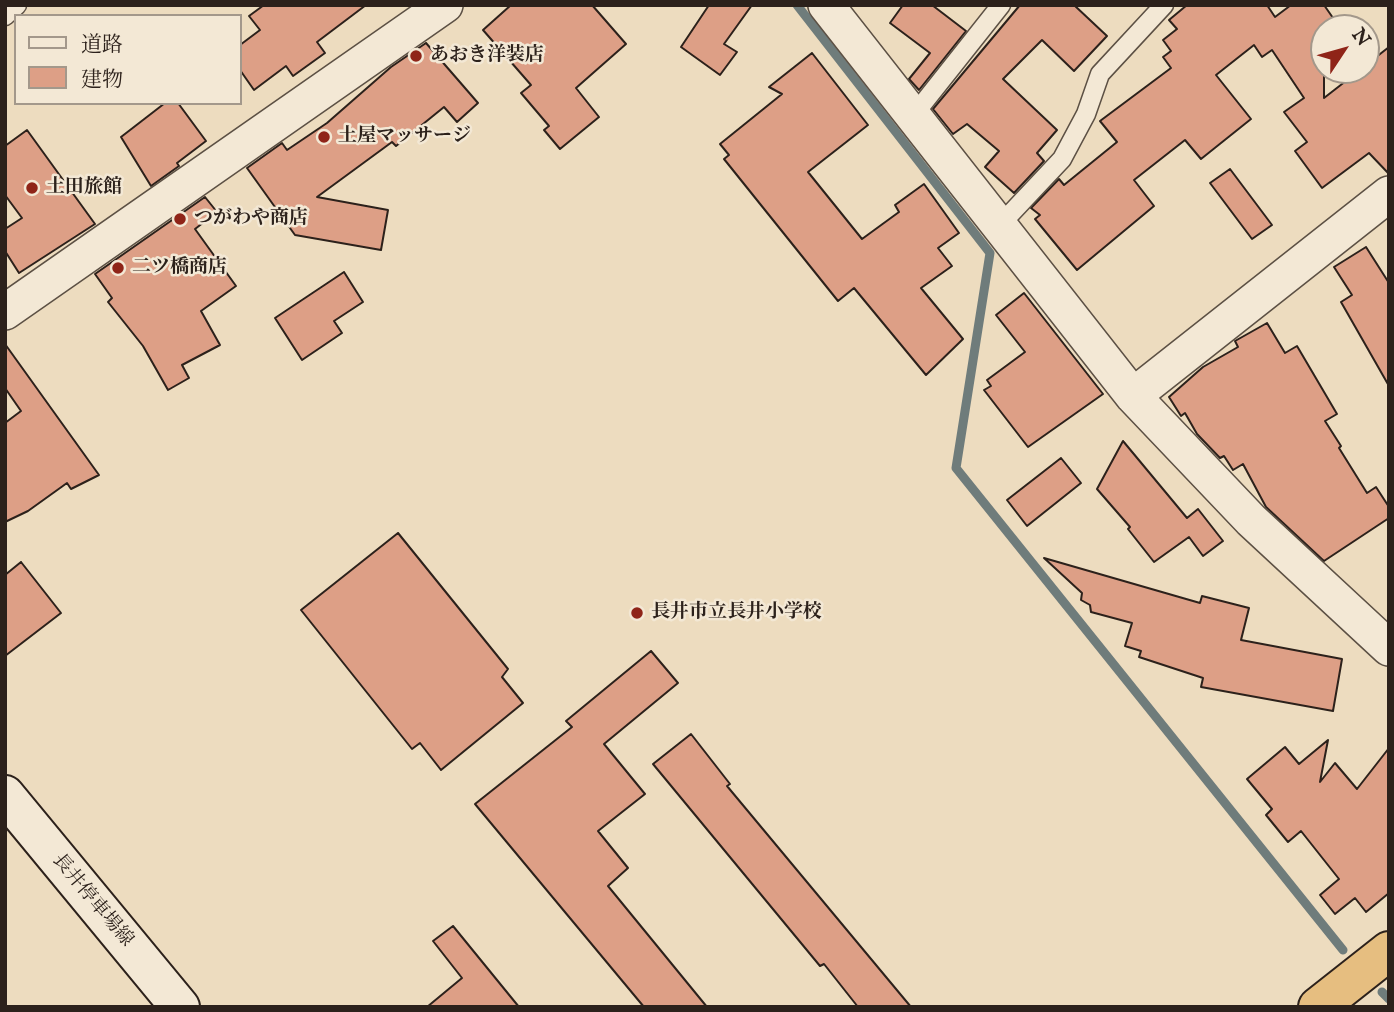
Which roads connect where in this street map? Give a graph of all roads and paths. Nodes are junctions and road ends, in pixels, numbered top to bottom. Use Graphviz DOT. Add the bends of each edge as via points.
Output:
graph roads {
  1 [pos="16,5"];
  2 [pos="445,5"];
  3 [pos="826,5"];
  4 [pos="1001,5"];
  5 [pos="1164,5"];
  6 [pos="5,16"];
  7 [pos="913,117"];
  8 [pos="1389,194"];
  9 [pos="999,226"];
  10 [pos="5,312"];
  11 [pos="1133,396"];
  12 [pos="1389,648"];
  13 [pos="5,795"];
  14 [pos="1389,951"];
  15 [pos="180,1007"];
  16 [pos="1318,1007"];
  1 -- 6 [label="lane"];
  2 -- 10 [label="street"];
  3 -- 7 [label="street"];
  4 -- 7 [label="lane"];
  5 -- 9 [label="lane" via="1100,74 1086,114 1062,159"];
  7 -- 9 [label="street"];
  8 -- 11 [label="street"];
  9 -- 11 [label="street"];
  11 -- 12 [label="street" via="1251,520"];
  13 -- 15 [label="main road, 長井停車場線"];
  14 -- 16 [label="highway"];
}
